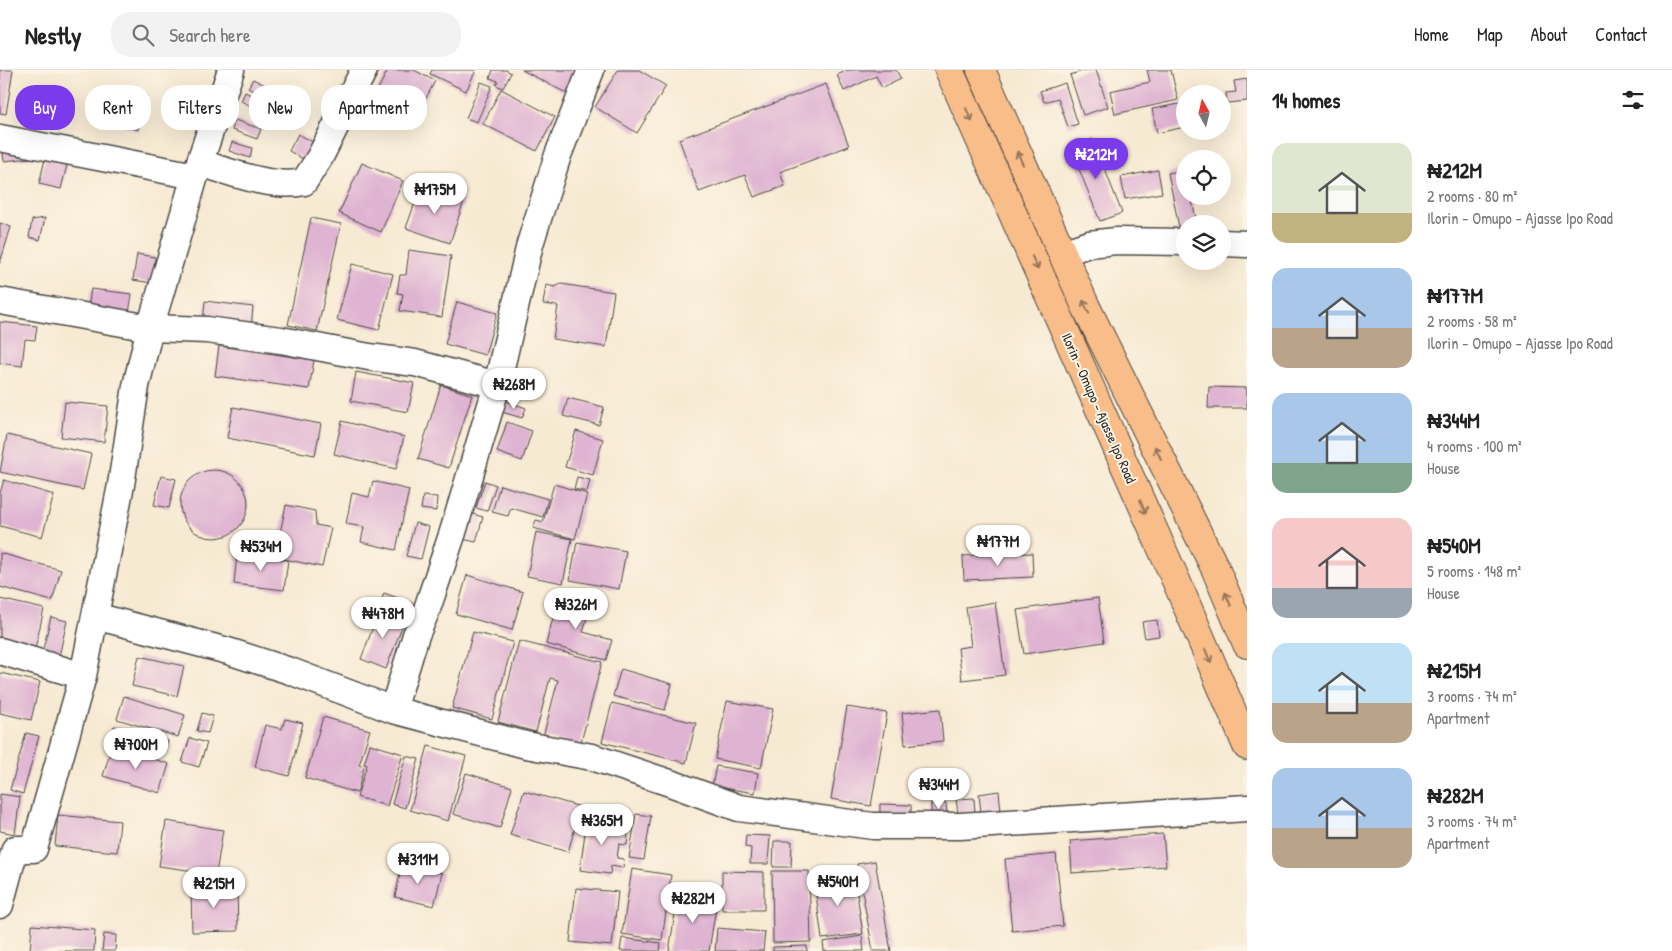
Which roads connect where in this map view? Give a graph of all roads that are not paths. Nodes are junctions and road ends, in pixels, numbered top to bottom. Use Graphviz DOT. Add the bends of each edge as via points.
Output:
graph roads {
  1 [pos="231,70"];
  2 [pos="364,70"];
  3 [pos="591,70"];
  4 [pos="949,70"];
  5 [pos="981,70"];
  6 [pos="0,138"];
  7 [pos="197,170"];
  8 [pos="1176,242"];
  9 [pos="1231,243"];
  10 [pos="1247,244"];
  11 [pos="1062,253"];
  12 [pos="0,301"];
  13 [pos="150,328"];
  14 [pos="497,385"];
  15 [pos="94,616"];
  16 [pos="1247,644"];
  17 [pos="0,651"];
  18 [pos="83,676"];
  19 [pos="393,710"];
  20 [pos="1247,746"];
  21 [pos="1247,808"];
  22 [pos="8,847"];
  23 [pos="0,905"];
  1 -- 7 [label="street"];
  2 -- 7 [label="street" via="304,182 275,184"];
  3 -- 14 [label="street" via="558,154 530,244"];
  4 -- 20 [label="highway, Ilorin - Omupo - Ajasse Ipo Road, one-way"];
  11 -- 5 [label="highway, one-way"];
  6 -- 7 [label="street"];
  7 -- 13 [label="street"];
  8 -- 11 [label="street" via="1116,240"];
  9 -- 10 [label="street"];
  16 -- 11 [label="highway, one-way" via="1215,568"];
  12 -- 13 [label="street"];
  13 -- 14 [label="street" via="207,330 281,340 415,363"];
  13 -- 15 [label="street" via="136,386 121,485"];
  14 -- 19 [label="street" via="453,532"];
  15 -- 18 [label="street"];
  15 -- 19 [label="street" via="228,650"];
  17 -- 18 [label="street"];
  18 -- 22 [label="street" via="34,849"];
  19 -- 21 [label="street" via="526,745 592,758 739,808 873,826 960,826"];
  22 -- 23 [label="street"];
}
